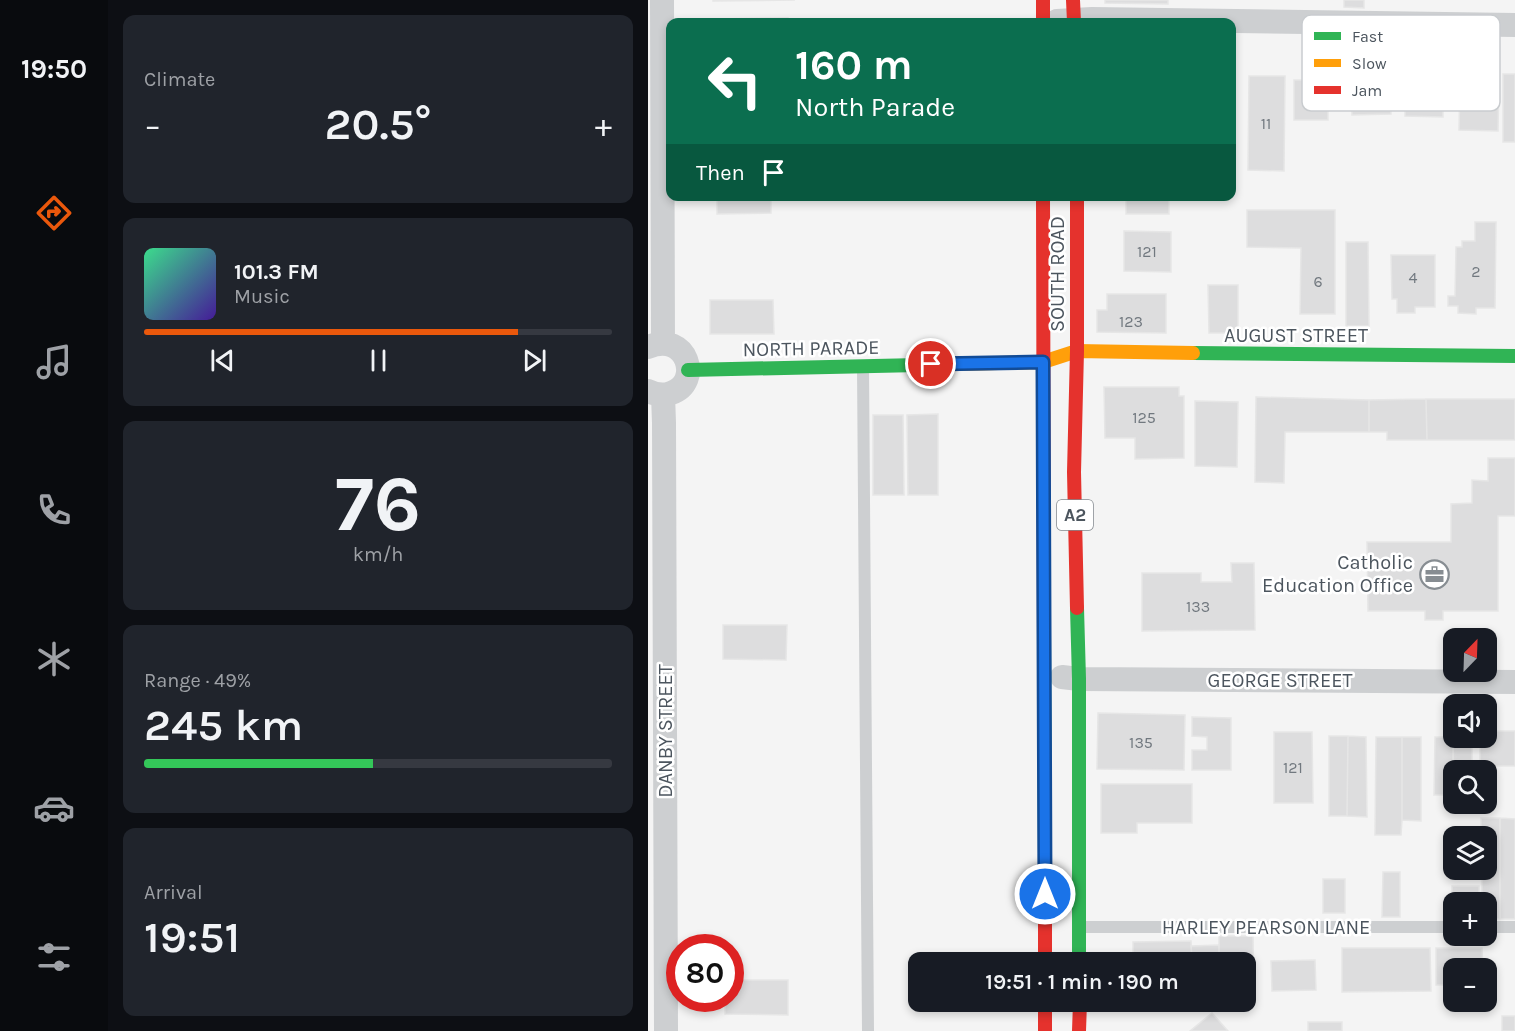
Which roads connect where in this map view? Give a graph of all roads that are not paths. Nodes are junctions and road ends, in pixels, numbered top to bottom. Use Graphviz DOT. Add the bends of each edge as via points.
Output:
graph roads {
  1 [pos="662,0"];
  2 [pos="1042,0"];
  3 [pos="1073,14"];
  4 [pos="1043,18"];
  5 [pos="1058,18"];
  6 [pos="1234,18"];
  7 [pos="1236,18"];
  8 [pos="1302,20"];
  9 [pos="1500,25"];
  10 [pos="1515,25"];
  11 [pos="1043,201"];
  12 [pos="1077,201"];
  13 [pos="655,345"];
  14 [pos="1077,351"];
  15 [pos="1515,356"];
  16 [pos="1043,362"];
  17 [pos="863,366"];
  18 [pos="688,370"];
  19 [pos="655,393"];
  20 [pos="1045,675"];
  21 [pos="1079,679"];
  22 [pos="1515,682"];
  23 [pos="1079,927"];
  24 [pos="1443,927"];
  25 [pos="1497,927"];
  26 [pos="1515,927"];
  27 [pos="1045,952"];
  28 [pos="1079,952"];
  29 [pos="1045,1012"];
  30 [pos="1079,1012"];
  31 [pos="666,1031"];
  32 [pos="868,1031"];
  33 [pos="1046,1031"];
  34 [pos="1078,1031"];
  1 -- 13 [label="street"];
  2 -- 4 [label="main road"];
  3 -- 5 [label="street"];
  3 -- 6 [label="street"];
  7 -- 8 [label="street"];
  9 -- 10 [label="street"];
  11 -- 16 [label="main road, SOUTH ROAD / A2"];
  12 -- 14 [label="main road, SOUTH ROAD / A2"];
  13 -- 18 [label="street" via="671,344 678,348"];
  14 -- 15 [label="main road, AUGUST STREET"];
  14 -- 16 [label="main road, AUGUST STREET"];
  14 -- 21 [label="main road, SOUTH ROAD / A2" via="1074,472"];
  16 -- 17 [label="main road, NORTH PARADE"];
  16 -- 20 [label="main road, SOUTH ROAD / A2"];
  17 -- 18 [label="main road, NORTH PARADE"];
  17 -- 32 [label="lane"];
  18 -- 19 [label="street" via="681,388"];
  19 -- 31 [label="street, DANBY STREET" via="664,435"];
  20 -- 21 [label="street, GEORGE STREET"];
  20 -- 27 [label="main road, SOUTH ROAD / A2"];
  21 -- 22 [label="street, GEORGE STREET"];
  21 -- 23 [label="main road, SOUTH ROAD / A2"];
  23 -- 24 [label="lane, HARLEY PEARSON LANE"];
  23 -- 28 [label="main road, SOUTH ROAD / A2"];
  25 -- 26 [label="lane"];
  29 -- 33 [label="main road"];
  30 -- 34 [label="main road"];
}
